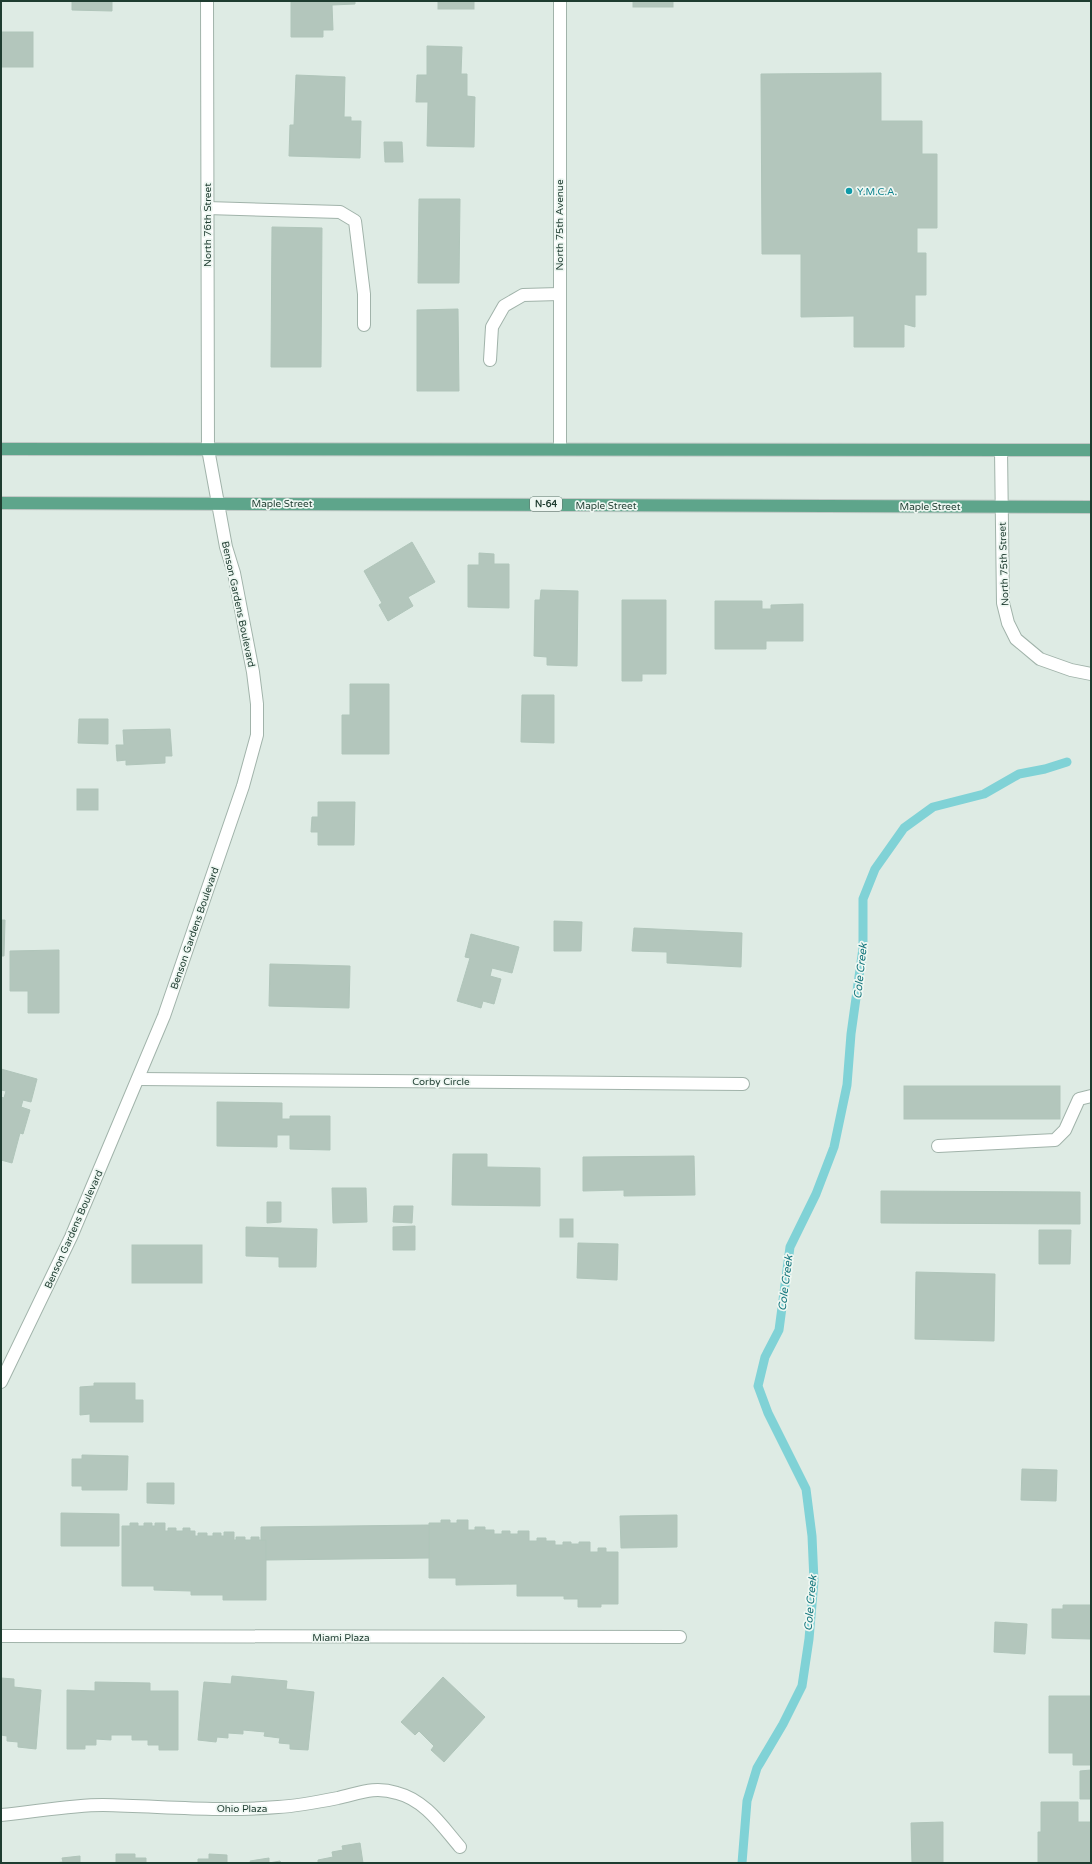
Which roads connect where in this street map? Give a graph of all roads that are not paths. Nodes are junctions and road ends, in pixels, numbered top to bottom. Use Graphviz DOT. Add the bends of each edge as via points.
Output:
graph roads {
  1 [pos="208,1"];
  2 [pos="560,1"];
  3 [pos="207,208"];
  4 [pos="559,294"];
  5 [pos="364,325"];
  6 [pos="490,360"];
  7 [pos="1,449"];
  8 [pos="208,449"];
  9 [pos="560,449"];
  10 [pos="1001,450"];
  11 [pos="1091,450"];
  12 [pos="1,503"];
  13 [pos="218,503"];
  14 [pos="1001,506"];
  15 [pos="1091,507"];
  16 [pos="1091,674"];
  17 [pos="138,1079"];
  18 [pos="743,1084"];
  19 [pos="1091,1096"];
  20 [pos="938,1146"];
  21 [pos="4,1371"];
  22 [pos="1,1382"];
  23 [pos="1,1636"];
  24 [pos="680,1638"];
  25 [pos="1,1815"];
  26 [pos="460,1847"];
  1 -- 3 [label="street, North 76th Street"];
  2 -- 4 [label="street, North 75th Avenue"];
  3 -- 5 [label="street" via="340,212 355,221 364,294"];
  3 -- 8 [label="street, North 76th Street"];
  4 -- 6 [label="street" via="523,295 504,306 492,327"];
  4 -- 9 [label="street, North 75th Avenue"];
  7 -- 8 [label="main road"];
  8 -- 9 [label="main road"];
  8 -- 13 [label="street, Benson Gardens Boulevard"];
  9 -- 10 [label="main road"];
  10 -- 11 [label="main road"];
  10 -- 14 [label="street, North 75th Street"];
  12 -- 13 [label="main road, Maple Street / N-64"];
  13 -- 14 [label="main road, Maple Street / N-64"];
  13 -- 17 [label="street, Benson Gardens Boulevard" via="254,672 257,735 244,786 164,1016"];
  14 -- 15 [label="main road, Maple Street / N-64"];
  14 -- 16 [label="street, North 75th Street" via="1003,603 1008,623 1016,639 1040,659"];
  17 -- 18 [label="street, Corby Circle"];
  17 -- 21 [label="street, Benson Gardens Boulevard" via="71,1237"];
  19 -- 20 [label="street" via="1079,1099 1065,1130 1055,1140"];
  21 -- 22 [label="street, Benson Gardens Boulevard"];
  23 -- 24 [label="street, Miami Plaza"];
  25 -- 26 [label="street, Ohio Plaza" via="102,1805 278,1807 310,1804 367,1790 382,1790 415,1800 432,1813"];
}
